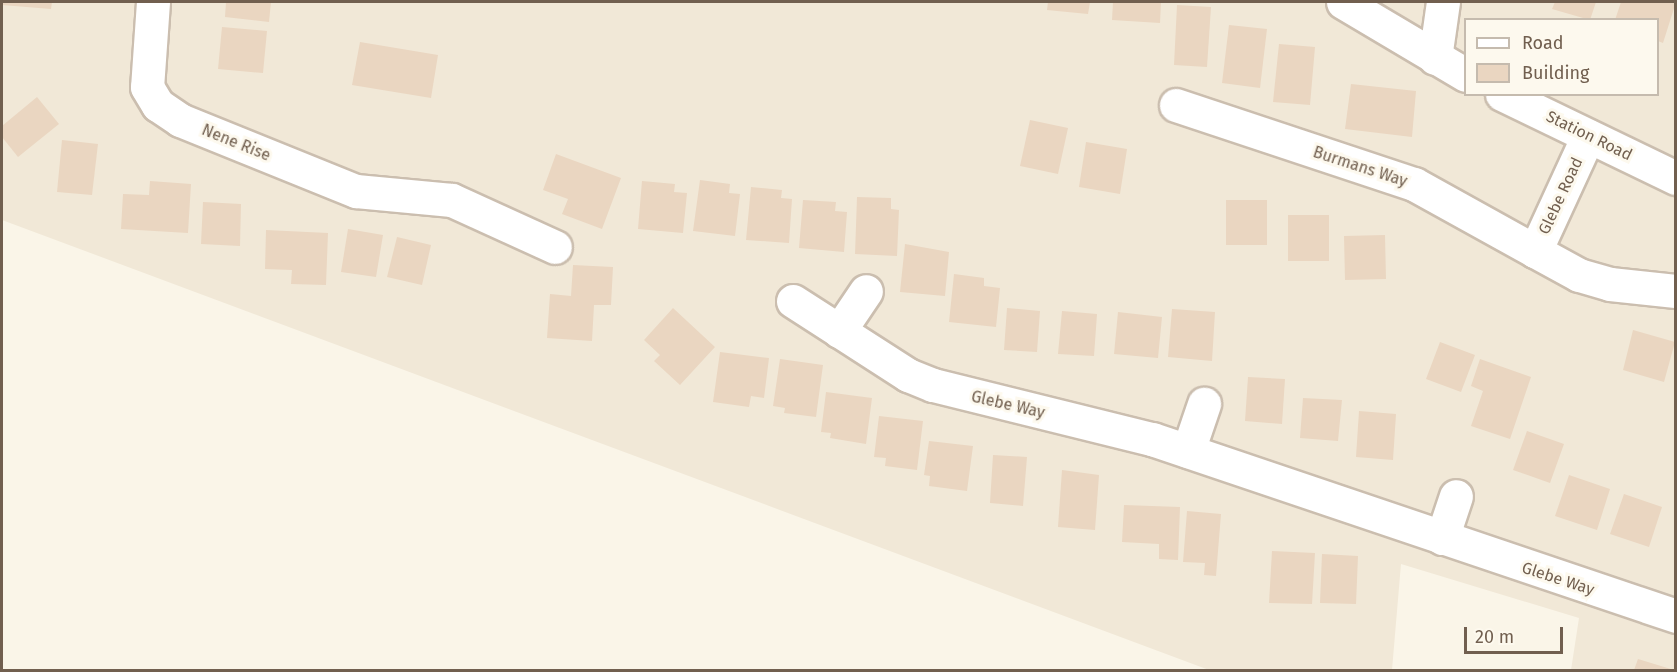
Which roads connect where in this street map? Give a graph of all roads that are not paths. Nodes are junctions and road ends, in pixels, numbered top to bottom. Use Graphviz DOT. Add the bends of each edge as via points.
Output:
graph roads {
  1 [pos="153,2"];
  2 [pos="1343,2"];
  3 [pos="1443,2"];
  4 [pos="1435,58"];
  5 [pos="1464,74"];
  6 [pos="1506,96"];
  7 [pos="1176,105"];
  8 [pos="1588,136"];
  9 [pos="1676,178"];
  10 [pos="555,247"];
  11 [pos="1535,251"];
  12 [pos="866,291"];
  13 [pos="1676,291"];
  14 [pos="793,301"];
  15 [pos="839,331"];
  16 [pos="1204,404"];
  17 [pos="1188,451"];
  18 [pos="1456,496"];
  19 [pos="1442,538"];
  20 [pos="1676,616"];
  1 -- 10 [label="street, Nene Rise" via="147,87 158,105 180,120 356,191 452,200"];
  2 -- 4 [label="street"];
  3 -- 4 [label="street"];
  4 -- 5 [label="street"];
  6 -- 8 [label="street, Station Road"];
  7 -- 11 [label="street, Burmans Way" via="1414,184"];
  8 -- 9 [label="street, Station Road"];
  8 -- 11 [label="street, Glebe Road"];
  11 -- 13 [label="street, Glebe Road" via="1579,275 1610,285"];
  12 -- 15 [label="street"];
  14 -- 15 [label="street, Glebe Way"];
  15 -- 17 [label="street, Glebe Way" via="908,375 933,385"];
  16 -- 17 [label="street"];
  17 -- 19 [label="street, Glebe Way"];
  18 -- 19 [label="street"];
  19 -- 20 [label="street, Glebe Way"];
}
